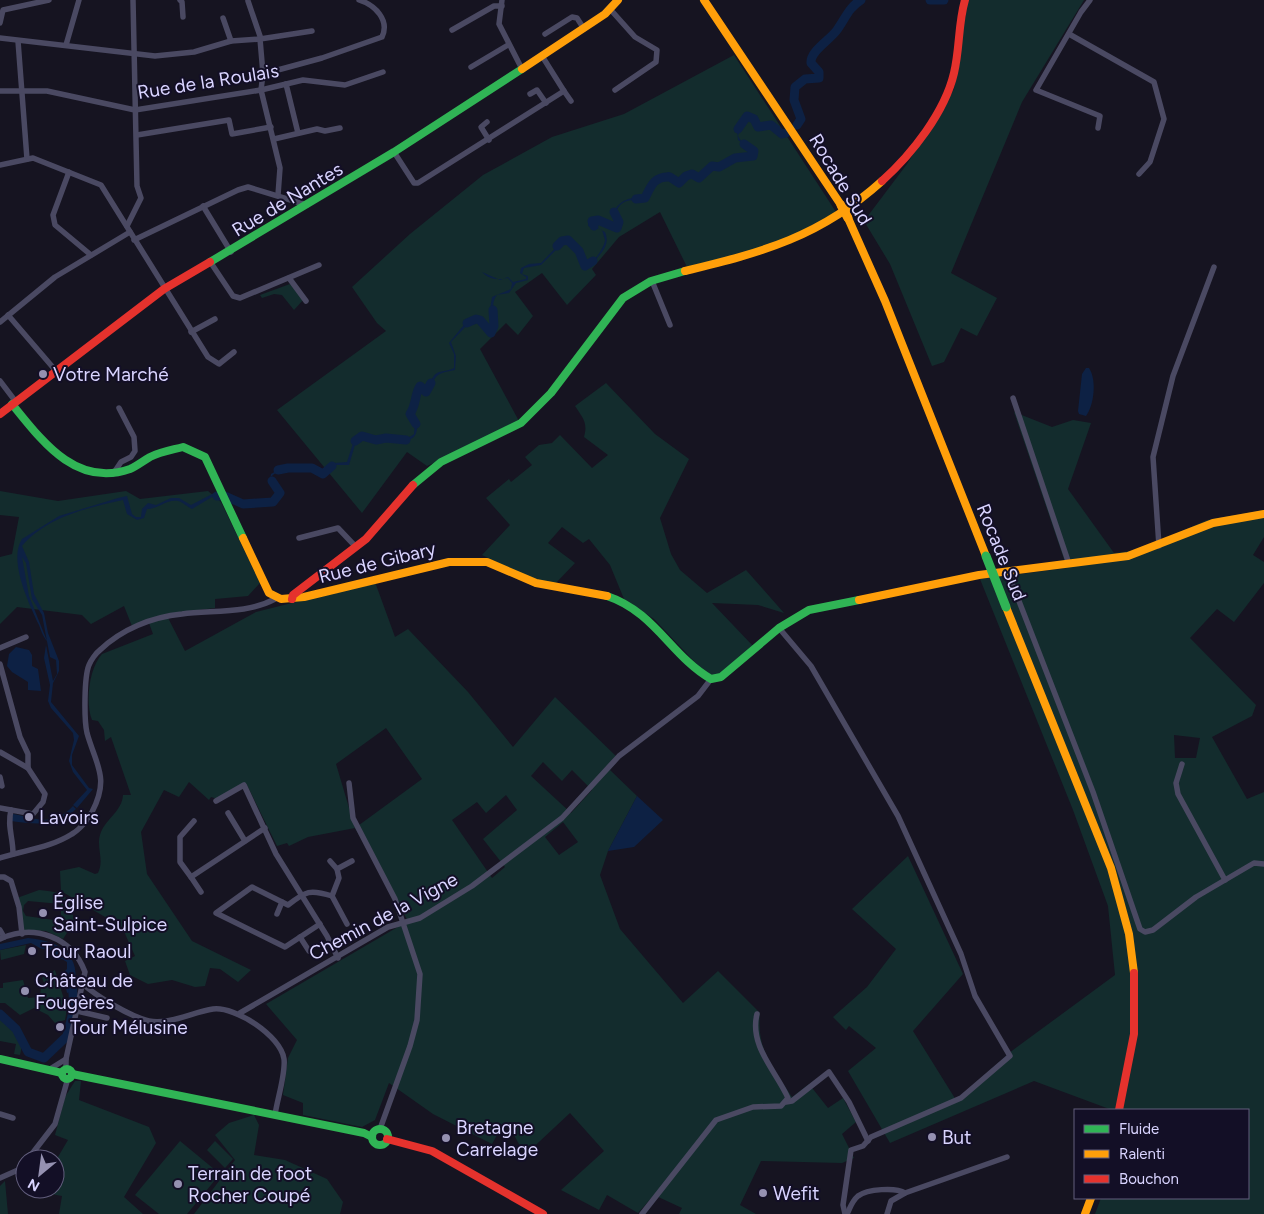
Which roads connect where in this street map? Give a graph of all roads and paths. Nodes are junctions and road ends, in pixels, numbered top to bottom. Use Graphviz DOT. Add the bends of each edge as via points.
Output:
graph roads {
  1 [pos="49,0"];
  2 [pos="79,0"];
  3 [pos="133,0"];
  4 [pos="180,0"];
  5 [pos="359,0"];
  6 [pos="704,0"];
  7 [pos="710,0"];
  8 [pos="965,0"];
  9 [pos="1090,0"];
  10 [pos="248,1"];
  11 [pos="502,3"];
  12 [pos="617,3"];
  13 [pos="183,17"];
  14 [pos="223,18"];
  15 [pos="0,23"];
  16 [pos="584,29"];
  17 [pos="452,30"];
  18 [pos="312,31"];
  19 [pos="545,34"];
  20 [pos="1069,34"];
  21 [pos="0,38"];
  22 [pos="260,39"];
  23 [pos="732,39"];
  24 [pos="18,41"];
  25 [pos="231,41"];
  26 [pos="508,44"];
  27 [pos="66,45"];
  28 [pos="133,54"];
  29 [pos="542,56"];
  30 [pos="471,67"];
  31 [pos="522,69"];
  32 [pos="383,72"];
  33 [pos="263,74"];
  34 [pos="286,84"];
  35 [pos="261,90"];
  36 [pos="615,90"];
  37 [pos="0,91"];
  38 [pos="22,91"];
  39 [pos="564,91"];
  40 [pos="530,94"];
  41 [pos="570,101"];
  42 [pos="546,103"];
  43 [pos="135,110"];
  44 [pos="487,122"];
  45 [pos="271,127"];
  46 [pos="340,128"];
  47 [pos="1098,128"];
  48 [pos="298,133"];
  49 [pos="137,135"];
  50 [pos="274,139"];
  51 [pos="488,140"];
  52 [pos="394,152"];
  53 [pos="27,159"];
  54 [pos="0,165"];
  55 [pos="69,172"];
  56 [pos="1139,174"];
  57 [pos="278,195"];
  58 [pos="307,205"];
  59 [pos="203,206"];
  60 [pos="127,226"];
  61 [pos="130,232"];
  62 [pos="134,240"];
  63 [pos="231,252"];
  64 [pos="91,255"];
  65 [pos="211,262"];
  66 [pos="319,265"];
  67 [pos="1214,267"];
  68 [pos="289,278"];
  69 [pos="652,281"];
  70 [pos="164,289"];
  71 [pos="306,301"];
  72 [pos="8,315"];
  73 [pos="215,319"];
  74 [pos="0,322"];
  75 [pos="670,325"];
  76 [pos="192,332"];
  77 [pos="234,352"];
  78 [pos="56,371"];
  79 [pos="0,382"];
  80 [pos="1013,398"];
  81 [pos="14,403"];
  82 [pos="119,408"];
  83 [pos="0,413"];
  84 [pos="113,474"];
  85 [pos="1264,514"];
  86 [pos="299,538"];
  87 [pos="1159,546"];
  88 [pos="356,547"];
  89 [pos="1069,564"];
  90 [pos="1011,571"];
  91 [pos="275,599"];
  92 [pos="292,599"];
  93 [pos="779,628"];
  94 [pos="26,637"];
  95 [pos="0,648"];
  96 [pos="0,664"];
  97 [pos="711,679"];
  98 [pos="0,752"];
  99 [pos="1182,764"];
  100 [pos="28,768"];
  101 [pos="0,777"];
  102 [pos="349,783"];
  103 [pos="2,786"];
  104 [pos="216,801"];
  105 [pos="0,808"];
  106 [pos="10,811"];
  107 [pos="228,814"];
  108 [pos="194,821"];
  109 [pos="265,828"];
  110 [pos="245,841"];
  111 [pos="14,853"];
  112 [pos="0,858"];
  113 [pos="330,861"];
  114 [pos="352,861"];
  115 [pos="1264,864"];
  116 [pos="336,869"];
  117 [pos="0,877"];
  118 [pos="191,877"];
  119 [pos="1226,880"];
  120 [pos="201,892"];
  121 [pos="302,894"];
  122 [pos="332,896"];
  123 [pos="282,902"];
  124 [pos="277,914"];
  125 [pos="320,924"];
  126 [pos="347,924"];
  127 [pos="404,924"];
  128 [pos="0,930"];
  129 [pos="22,934"];
  130 [pos="2,938"];
  131 [pos="300,938"];
  132 [pos="309,951"];
  133 [pos="338,958"];
  134 [pos="83,984"];
  135 [pos="78,1012"];
  136 [pos="240,1014"];
  137 [pos="757,1014"];
  138 [pos="107,1018"];
  139 [pos="0,1059"];
  140 [pos="66,1059"];
  141 [pos="50,1069"];
  142 [pos="67,1074"];
  143 [pos="786,1102"];
  144 [pos="1119,1109"];
  145 [pos="0,1114"];
  146 [pos="275,1115"];
  147 [pos="13,1118"];
  148 [pos="380,1129"];
  149 [pos="372,1137"];
  150 [pos="387,1139"];
  151 [pos="868,1141"];
  152 [pos="36,1149"];
  153 [pos="1007,1157"];
  154 [pos="15,1171"];
  155 [pos="0,1178"];
  156 [pos="905,1193"];
  157 [pos="1091,1199"];
  158 [pos="544,1214"];
  159 [pos="642,1214"];
  160 [pos="846,1214"];
  161 [pos="887,1214"];
  162 [pos="1085,1214"];
  1 -- 15 [label="street" via="3,10"];
  2 -- 27 [label="street"];
  3 -- 28 [label="street"];
  4 -- 13 [label="street"];
  5 -- 33 [label="street" via="379,11 384,30 382,38"];
  6 -- 23 [label="main road, Rocade Sud"];
  7 -- 23 [label="main road, Rocade Sud"];
  8 -- 69 [label="main road" via="956,66 940,108 912,149 875,189 838,217 796,239"];
  9 -- 20 [label="street"];
  10 -- 22 [label="street"];
  11 -- 17 [label="street"];
  11 -- 26 [label="street" via="499,24"];
  12 -- 16 [label="main road, Rue de Nantes"];
  12 -- 36 [label="street" via="635,37 657,50 658,56 656,62"];
  14 -- 25 [label="street"];
  16 -- 19 [label="street" via="577,18 572,17"];
  16 -- 29 [label="main road, Rue de Nantes"];
  18 -- 22 [label="street"];
  20 -- 47 [label="street" via="1036,90 1100,116"];
  20 -- 56 [label="street" via="1154,82 1164,119 1150,162"];
  21 -- 24 [label="street"];
  22 -- 25 [label="street"];
  22 -- 33 [label="street"];
  23 -- 144 [label="main road, Rocade Sud, bridge" via="848,218 885,301 1111,870 1128,931 1135,987 1134,1031"];
  24 -- 27 [label="street"];
  24 -- 38 [label="street"];
  25 -- 28 [label="street" via="194,52 155,56"];
  26 -- 30 [label="street"];
  26 -- 31 [label="street"];
  27 -- 28 [label="street"];
  28 -- 43 [label="street"];
  29 -- 31 [label="main road, Rue de Nantes"];
  29 -- 39 [label="street"];
  31 -- 52 [label="main road, Rue de Nantes"];
  32 -- 34 [label="street, Rue de la Roulais" via="345,85 303,80"];
  33 -- 35 [label="street"];
  34 -- 35 [label="street, Rue de la Roulais"];
  34 -- 48 [label="street"];
  35 -- 43 [label="street, Rue de la Roulais"];
  35 -- 45 [label="street"];
  37 -- 38 [label="street, Rue de la Roulais"];
  38 -- 43 [label="street, Rue de la Roulais" via="48,91"];
  38 -- 53 [label="street"];
  39 -- 41 [label="street"];
  39 -- 42 [label="street"];
  40 -- 42 [label="street" via="537,90"];
  42 -- 51 [label="street"];
  43 -- 49 [label="street"];
  44 -- 51 [label="street" via="480,127"];
  45 -- 49 [label="street" via="232,134 229,120"];
  45 -- 50 [label="street"];
  46 -- 48 [label="street"];
  48 -- 50 [label="street"];
  49 -- 60 [label="street" via="137,186 141,198"];
  50 -- 57 [label="street" via="280,168"];
  51 -- 52 [label="street" via="418,183 414,183"];
  52 -- 58 [label="main road, Rue de Nantes"];
  53 -- 54 [label="street"];
  53 -- 55 [label="street" via="33,158"];
  55 -- 60 [label="street" via="101,185"];
  55 -- 64 [label="street" via="53,215 55,224"];
  57 -- 58 [label="street"];
  57 -- 59 [label="street" via="248,187"];
  58 -- 63 [label="main road, Rue de Nantes"];
  59 -- 62 [label="street"];
  59 -- 63 [label="street"];
  60 -- 61 [label="street"];
  61 -- 62 [label="street"];
  61 -- 64 [label="street"];
  62 -- 70 [label="street"];
  63 -- 65 [label="main road, Rue de Nantes"];
  64 -- 72 [label="street" via="55,277"];
  65 -- 68 [label="street" via="233,296 240,298"];
  65 -- 70 [label="main road, Rue de Nantes"];
  66 -- 68 [label="street"];
  67 -- 87 [label="street" via="1174,376 1153,457"];
  68 -- 71 [label="street"];
  69 -- 75 [label="street"];
  69 -- 88 [label="main road" via="620,300 532,414 497,436 430,468 375,531"];
  70 -- 76 [label="street"];
  70 -- 78 [label="main road, Rue de Nantes"];
  72 -- 74 [label="street"];
  72 -- 78 [label="street"];
  73 -- 76 [label="street"];
  76 -- 77 [label="street" via="208,357 218,364"];
  78 -- 81 [label="main road, Rue de Nantes"];
  79 -- 81 [label="street"];
  80 -- 89 [label="street"];
  81 -- 83 [label="main road, Rue de Nantes"];
  81 -- 84 [label="main road" via="42,442 57,456 89,474"];
  82 -- 84 [label="street" via="134,438 135,451 121,462"];
  84 -- 91 [label="main road" via="131,469 154,455 183,447 204,457 269,593"];
  85 -- 87 [label="main road" via="1213,523"];
  86 -- 88 [label="street" via="338,528"];
  87 -- 89 [label="main road" via="1128,556"];
  88 -- 92 [label="main road"];
  89 -- 90 [label="main road"];
  90 -- 93 [label="main road" via="944,581 809,610"];
  90 -- 119 [label="street" via="1012,584 1093,792 1140,929 1145,932 1153,930 1196,897"];
  91 -- 92 [label="main road, Rue de Gibary"];
  91 -- 111 [label="street" via="264,605 232,611 181,614 142,622 100,650 89,664 86,685 87,731 102,776 99,799 89,817 72,834 35,850"];
  92 -- 97 [label="main road, Rue de Gibary" via="442,563 488,562 523,580 592,592 629,605"];
  93 -- 97 [label="main road" via="721,677"];
  93 -- 151 [label="street" via="811,666 898,816 960,954 975,996 1010,1056 961,1098"];
  94 -- 95 [label="street"];
  96 -- 100 [label="street" via="20,737 28,754"];
  97 -- 127 [label="street, Chemin de la Vigne" via="698,696 619,756 562,818 472,886 420,918"];
  98 -- 100 [label="street"];
  99 -- 119 [label="street" via="1176,783 1178,794"];
  100 -- 106 [label="street" via="45,794 43,802 33,814"];
  101 -- 103 [label="street"];
  102 -- 127 [label="street" via="353,818 395,899"];
  104 -- 109 [label="street" via="244,785"];
  105 -- 106 [label="street"];
  106 -- 111 [label="street" via="8,822"];
  107 -- 110 [label="street"];
  108 -- 118 [label="street" via="180,837 180,862"];
  109 -- 110 [label="street"];
  109 -- 121 [label="street" via="276,854"];
  110 -- 118 [label="street"];
  111 -- 112 [label="street"];
  113 -- 116 [label="street"];
  114 -- 116 [label="street"];
  115 -- 119 [label="street" via="1254,863"];
  116 -- 122 [label="street" via="339,878"];
  117 -- 129 [label="street" via="11,881 19,907"];
  118 -- 120 [label="street"];
  121 -- 122 [label="street" via="315,891"];
  121 -- 123 [label="street" via="288,905"];
  121 -- 125 [label="street"];
  122 -- 126 [label="street"];
  123 -- 124 [label="street"];
  123 -- 131 [label="street" via="252,887 216,913 285,947"];
  125 -- 131 [label="street"];
  125 -- 133 [label="street"];
  127 -- 133 [label="street, Chemin de la Vigne" via="388,927"];
  127 -- 148 [label="street" via="420,974 417,1020 404,1067"];
  128 -- 130 [label="street"];
  129 -- 130 [label="street"];
  129 -- 134 [label="street" via="45,936 68,945 80,960"];
  131 -- 132 [label="street"];
  133 -- 136 [label="street, Chemin de la Vigne"];
  134 -- 135 [label="street"];
  134 -- 136 [label="street" via="95,995 150,1021 216,1008"];
  135 -- 138 [label="street"];
  135 -- 140 [label="street"];
  136 -- 146 [label="street" via="258,1025 283,1055"];
  137 -- 143 [label="street" via="755,1029 759,1046 784,1089 788,1098"];
  139 -- 141 [label="main road"];
  140 -- 141 [label="street"];
  140 -- 142 [label="street"];
  141 -- 142 [label="main road"];
  142 -- 146 [label="main road"];
  142 -- 152 [label="street" via="55,1124"];
  143 -- 151 [label="street" via="792,1101 828,1072 850,1102"];
  143 -- 159 [label="street" via="781,1106 752,1106 716,1120"];
  145 -- 147 [label="street"];
  146 -- 149 [label="main road"];
  148 -- 149 [label="main road" via="375,1130"];
  148 -- 150 [label="main road" via="386,1132"];
  149 -- 150 [label="main road" via="378,1144"];
  150 -- 158 [label="main road" via="432,1151"];
  151 -- 160 [label="street" via="851,1150 843,1205"];
  153 -- 156 [label="street"];
  154 -- 155 [label="street"];
  156 -- 160 [label="street" via="899,1189 863,1193 852,1202"];
  156 -- 161 [label="street" via="891,1201"];
  157 -- 162 [label="main road"];
}
